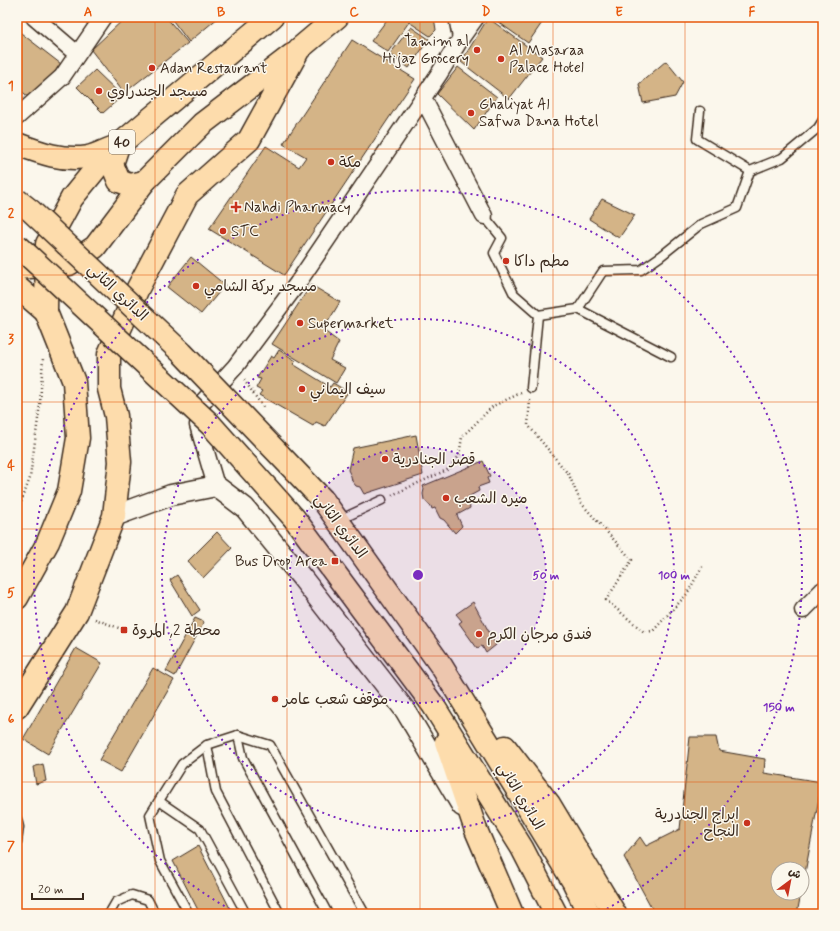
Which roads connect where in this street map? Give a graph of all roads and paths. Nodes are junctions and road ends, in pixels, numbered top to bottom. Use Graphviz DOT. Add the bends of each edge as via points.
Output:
graph roads {
  1 [pos="34,17"];
  2 [pos="103,17"];
  3 [pos="272,17"];
  4 [pos="337,17"];
  5 [pos="457,17"];
  6 [pos="476,17"];
  7 [pos="461,38"];
  8 [pos="299,49"];
  9 [pos="77,54"];
  10 [pos="423,98"];
  11 [pos="700,111"];
  12 [pos="17,117"];
  13 [pos="823,120"];
  14 [pos="17,144"];
  15 [pos="118,146"];
  16 [pos="750,171"];
  17 [pos="144,182"];
  18 [pos="17,200"];
  19 [pos="484,216"];
  20 [pos="17,245"];
  21 [pos="47,266"];
  22 [pos="17,268"];
  23 [pos="17,287"];
  24 [pos="578,309"];
  25 [pos="46,312"];
  26 [pos="538,316"];
  27 [pos="671,357"];
  28 [pos="43,358"];
  29 [pos="531,388"];
  30 [pos="216,486"];
  31 [pos="382,500"];
  32 [pos="17,513"];
  33 [pos="114,516"];
  34 [pos="338,520"];
  35 [pos="703,565"];
  36 [pos="823,590"];
  37 [pos="17,598"];
  38 [pos="803,610"];
  39 [pos="78,612"];
  40 [pos="124,630"];
  41 [pos="442,667"];
  42 [pos="433,705"];
  43 [pos="17,707"];
  44 [pos="238,735"];
  45 [pos="206,745"];
  46 [pos="159,801"];
  47 [pos="17,819"];
  48 [pos="476,830"];
  49 [pos="17,842"];
  50 [pos="109,914"];
  51 [pos="155,914"];
  52 [pos="189,914"];
  53 [pos="246,914"];
  54 [pos="280,914"];
  55 [pos="328,914"];
  56 [pos="365,914"];
  57 [pos="512,914"];
  58 [pos="556,914"];
  59 [pos="589,914"];
  60 [pos="615,914"];
  1 -- 9 [label="street"];
  2 -- 9 [label="street"];
  3 -- 15 [label="main road, 40"];
  4 -- 8 [label="main road"];
  5 -- 7 [label="street"];
  6 -- 7 [label="street"];
  7 -- 10 [label="street"];
  8 -- 17 [label="main road" via="202,124"];
  8 -- 33 [label="main road" via="249,140 187,195 138,288 109,354 109,389 116,416 120,462"];
  9 -- 12 [label="street" via="62,77"];
  10 -- 19 [label="street"];
  10 -- 30 [label="street" via="297,284 235,366 202,403 198,425"];
  11 -- 16 [label="lane" via="696,139"];
  13 -- 16 [label="lane" via="818,128 782,158"];
  14 -- 15 [label="main road" via="43,154 66,158 89,157"];
  15 -- 17 [label="main road" via="112,164 119,181 130,185"];
  15 -- 21 [label="main road, 40" via="107,155 72,198 47,244"];
  16 -- 24 [label="lane" via="737,208 701,224 641,270 603,271"];
  17 -- 21 [label="main road" via="96,247 69,264"];
  18 -- 34 [label="main road, الدائري الثاني, bridge" via="182,353 323,500"];
  19 -- 26 [label="lane" via="502,238 494,253 514,294"];
  20 -- 42 [label="main road, الدائري الثاني, bridge" via="211,425 294,518"];
  21 -- 22 [label="main road"];
  21 -- 25 [label="main road, 40"];
  23 -- 25 [label="main road"];
  24 -- 26 [label="lane"];
  24 -- 27 [label="lane"];
  25 -- 37 [label="main road" via="74,382 78,438 69,491 48,542"];
  26 -- 29 [label="lane"];
  28 -- 32 [label="path" via="30,478"];
  29 -- 31 [label="path" via="493,406 462,437 459,456 449,469"];
  29 -- 35 [label="path" via="528,425 569,475 581,503 632,560 606,600 644,632 654,631 687,594"];
  30 -- 33 [label="street" via="171,495"];
  30 -- 48 [label="street" via="245,508 405,710"];
  31 -- 34 [label="lane"];
  33 -- 39 [label="main road"];
  34 -- 41 [label="main road, الدائري الثاني"];
  36 -- 38 [label="street"];
  39 -- 40 [label="path"];
  39 -- 43 [label="main road"];
  41 -- 59 [label="main road, الدائري الثاني" via="573,881"];
  41 -- 60 [label="main road" via="549,804"];
  42 -- 48 [label="main road"];
  42 -- 58 [label="main road, الدائري الثاني" via="522,848"];
  44 -- 45 [label="lane"];
  44 -- 55 [label="lane" via="243,758"];
  44 -- 56 [label="lane" via="270,745"];
  45 -- 46 [label="lane" via="182,764"];
  45 -- 54 [label="lane" via="216,792"];
  46 -- 52 [label="lane" via="150,815 160,861"];
  46 -- 53 [label="lane" via="200,829"];
  47 -- 49 [label="lane"];
  48 -- 57 [label="main road"];
  50 -- 51 [label="lane" via="116,902 132,895 148,900"];
}
